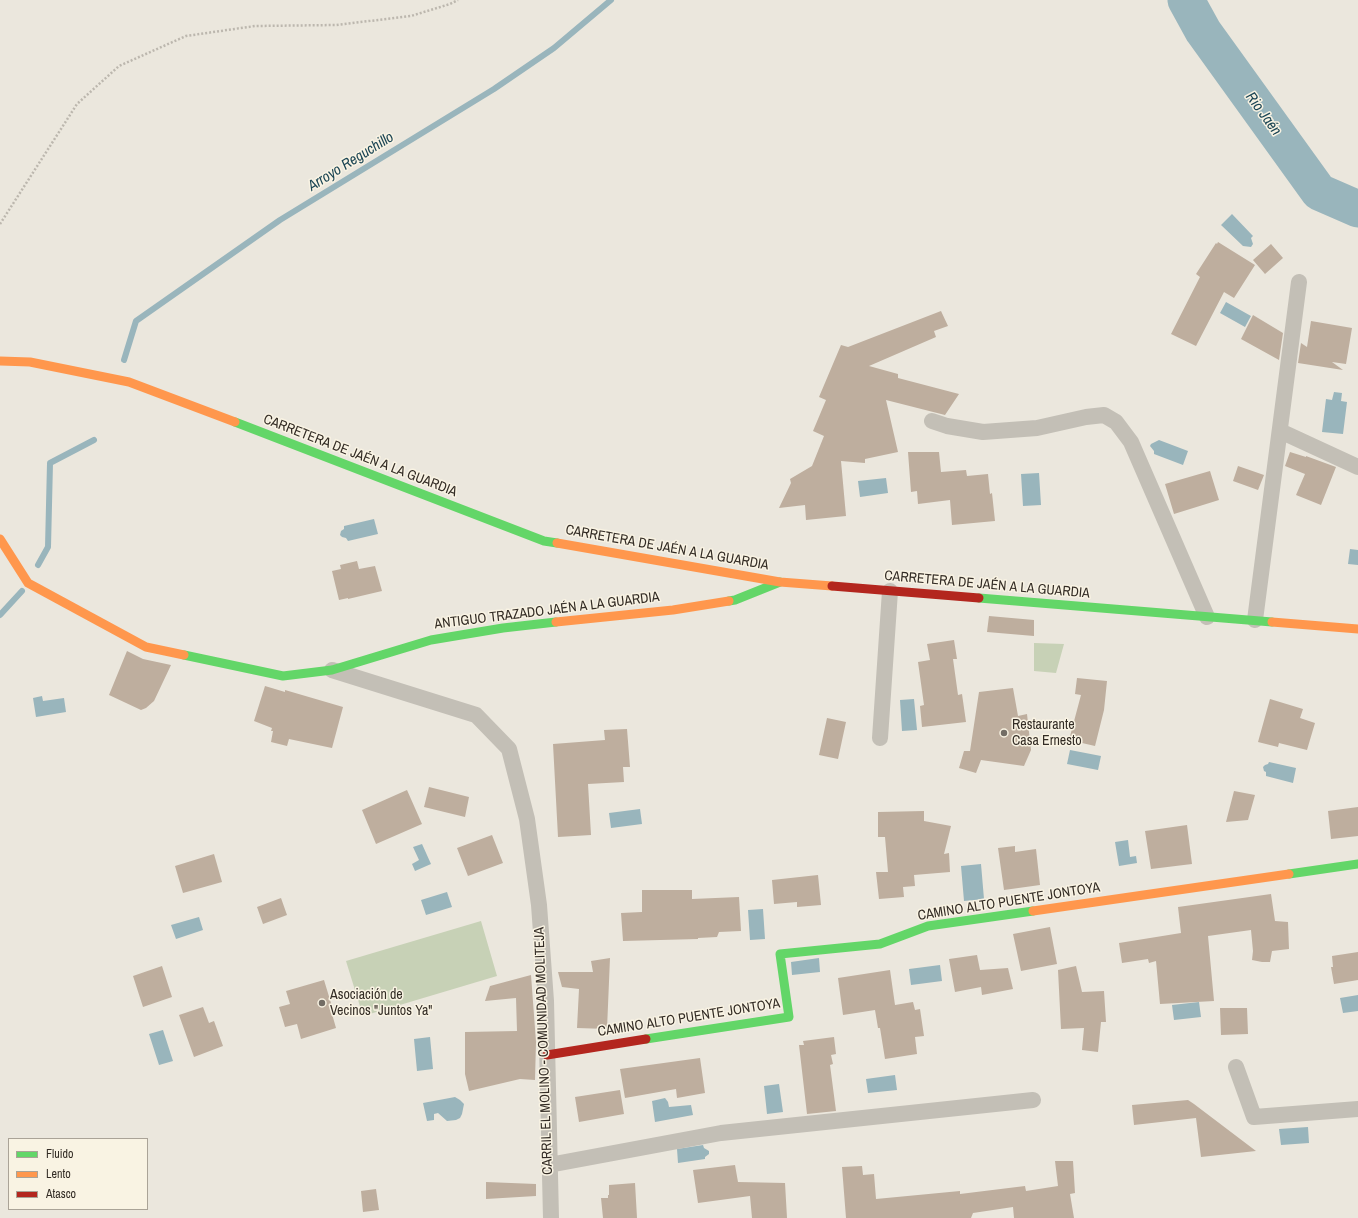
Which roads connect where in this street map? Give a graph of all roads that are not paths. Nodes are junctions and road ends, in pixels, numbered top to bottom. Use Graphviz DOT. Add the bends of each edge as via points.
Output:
graph roads {
  1 [pos="1299,282"];
  2 [pos="0,362"];
  3 [pos="932,421"];
  4 [pos="1280,431"];
  5 [pos="1358,466"];
  6 [pos="0,539"];
  7 [pos="780,582"];
  8 [pos="890,591"];
  9 [pos="1207,616"];
  10 [pos="1254,620"];
  11 [pos="1358,629"];
  12 [pos="332,670"];
  13 [pos="880,738"];
  14 [pos="1358,864"];
  15 [pos="547,1055"];
  16 [pos="1236,1067"];
  17 [pos="1033,1100"];
  18 [pos="1358,1109"];
  19 [pos="549,1165"];
  20 [pos="551,1218"];
  1 -- 4 [label="street"];
  2 -- 7 [label="street, CARRETERA DE JAÉN A LA GUARDIA" via="30,362 129,382 544,541"];
  3 -- 9 [label="street" via="983,432 1037,428 1104,415 1116,422 1131,442"];
  4 -- 5 [label="street"];
  4 -- 10 [label="street"];
  6 -- 12 [label="street, ANTIGUO TRAZADO JAÉN A LA GUARDIA" via="28,583 146,647 283,676"];
  7 -- 8 [label="street, CARRETERA DE JAÉN A LA GUARDIA"];
  7 -- 12 [label="street, ANTIGUO TRAZADO JAÉN A LA GUARDIA" via="735,600 673,610 503,628 431,640"];
  8 -- 9 [label="street, CARRETERA DE JAÉN A LA GUARDIA"];
  8 -- 13 [label="street"];
  9 -- 10 [label="street, CARRETERA DE JAÉN A LA GUARDIA"];
  10 -- 11 [label="street, CARRETERA DE JAÉN A LA GUARDIA"];
  12 -- 15 [label="street, CARRIL EL MOLINO - COMUNIDAD MOLITEJA" via="476,715 509,749 527,819 539,905"];
  14 -- 15 [label="street, CAMINO ALTO PUENTE JONTOYA" via="928,926 880,944 780,954 789,1017"];
  15 -- 19 [label="street, CARRIL EL MOLINO - COMUNIDAD MOLITEJA"];
  16 -- 18 [label="street" via="1254,1117"];
  17 -- 19 [label="street" via="721,1133"];
  19 -- 20 [label="street, CARRIL EL MOLINO - COMUNIDAD MOLITEJA"];
}
